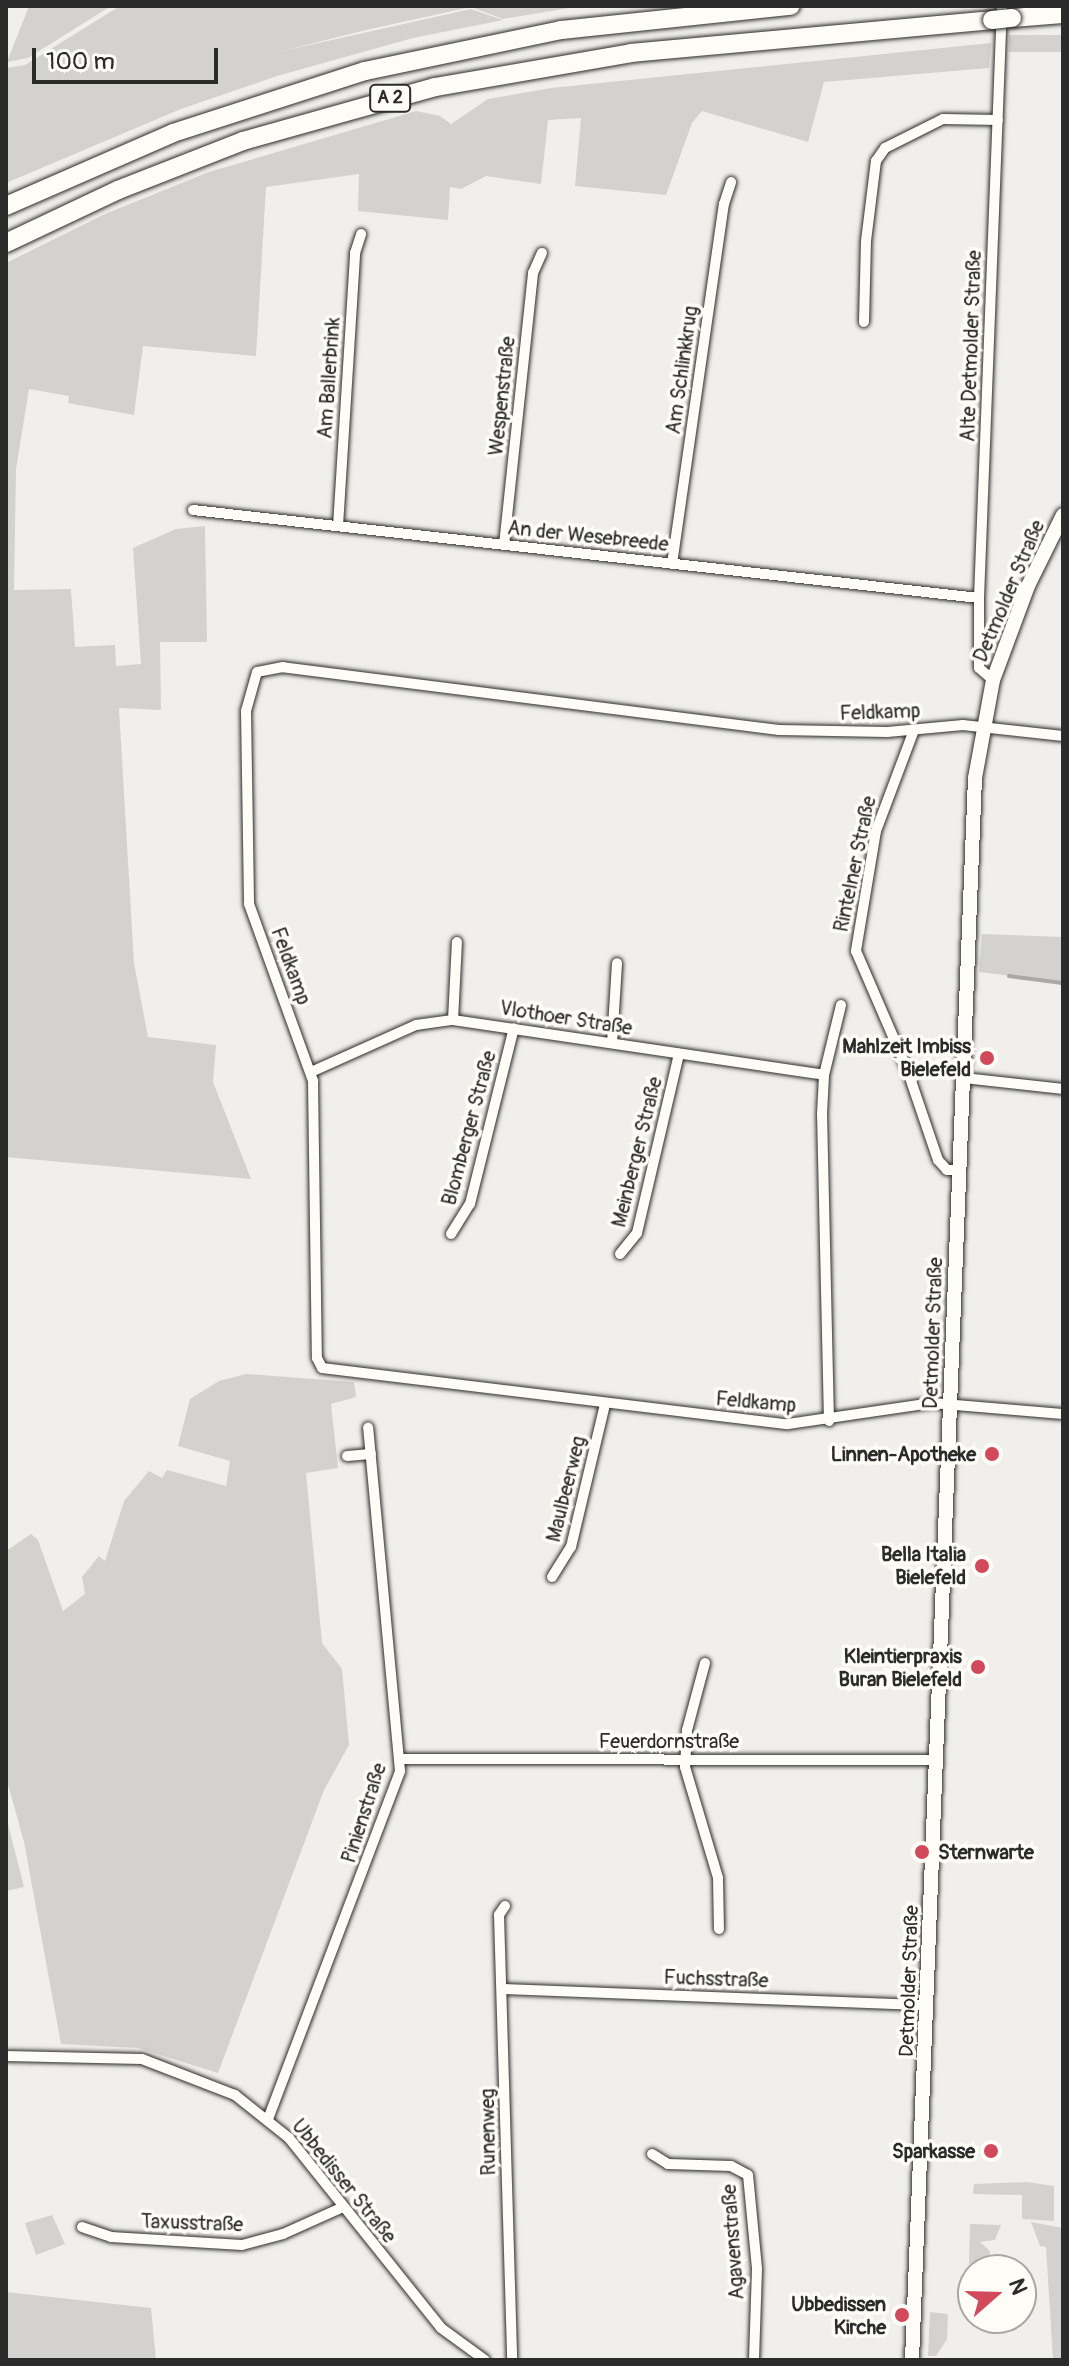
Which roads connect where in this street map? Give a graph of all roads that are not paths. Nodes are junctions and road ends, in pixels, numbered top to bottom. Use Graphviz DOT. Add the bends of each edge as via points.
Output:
graph roads {
  1 [pos="791,6"];
  2 [pos="1063,14"];
  3 [pos="1002,15"];
  4 [pos="998,120"];
  5 [pos="731,182"];
  6 [pos="6,206"];
  7 [pos="361,234"];
  8 [pos="6,243"];
  9 [pos="542,253"];
  10 [pos="864,322"];
  11 [pos="193,510"];
  12 [pos="1063,515"];
  13 [pos="338,526"];
  14 [pos="504,545"];
  15 [pos="672,564"];
  16 [pos="979,598"];
  17 [pos="993,680"];
  18 [pos="982,728"];
  19 [pos="914,730"];
  20 [pos="1063,736"];
  21 [pos="457,942"];
  22 [pos="617,963"];
  23 [pos="841,1005"];
  24 [pos="453,1020"];
  25 [pos="514,1028"];
  26 [pos="612,1043"];
  27 [pos="679,1054"];
  28 [pos="311,1072"];
  29 [pos="824,1075"];
  30 [pos="964,1078"];
  31 [pos="1063,1089"];
  32 [pos="960,1170"];
  33 [pos="451,1234"];
  34 [pos="620,1254"];
  35 [pos="605,1404"];
  36 [pos="950,1404"];
  37 [pos="1063,1414"];
  38 [pos="829,1421"];
  39 [pos="368,1427"];
  40 [pos="371,1454"];
  41 [pos="347,1456"];
  42 [pos="552,1577"];
  43 [pos="705,1663"];
  44 [pos="401,1759"];
  45 [pos="685,1759"];
  46 [pos="937,1760"];
  47 [pos="505,1906"];
  48 [pos="719,1929"];
  49 [pos="502,1989"];
  50 [pos="928,2005"];
  51 [pos="6,2056"];
  52 [pos="268,2119"];
  53 [pos="652,2154"];
  54 [pos="343,2207"];
  55 [pos="82,2227"];
  56 [pos="485,2360"];
  57 [pos="512,2360"];
  58 [pos="754,2360"];
  59 [pos="912,2360"];
  1 -- 6 [label="highway, A 2" via="561,30 365,71 173,133"];
  2 -- 3 [label="highway, A 2"];
  3 -- 4 [label="street, Alte Detmolder Straße"];
  3 -- 8 [label="highway, A 2" via="631,53 435,87 243,141 118,190"];
  4 -- 10 [label="street" via="943,119 885,148 876,161 866,241"];
  4 -- 16 [label="street, Alte Detmolder Straße"];
  5 -- 15 [label="street, Am Schlinkkrug"];
  7 -- 13 [label="street, Am Ballerbrink" via="355,253"];
  9 -- 14 [label="street, Wespenstraße" via="533,273"];
  11 -- 13 [label="street, An der Wesebreede"];
  12 -- 17 [label="street, Detmolder Straße"];
  13 -- 14 [label="street, An der Wesebreede"];
  14 -- 15 [label="street, An der Wesebreede"];
  15 -- 16 [label="street, An der Wesebreede"];
  16 -- 17 [label="street, Alte Detmolder Straße" via="979,668"];
  17 -- 18 [label="street, Detmolder Straße"];
  18 -- 19 [label="street, Feldkamp"];
  18 -- 20 [label="street, Feldkamp"];
  18 -- 30 [label="street, Detmolder Straße" via="974,795"];
  19 -- 28 [label="street, Feldkamp" via="779,730 387,678 283,667 257,672 246,711 249,904"];
  19 -- 32 [label="street, Rintelner Straße" via="876,831 856,951 910,1077 938,1160 947,1170"];
  21 -- 24 [label="street"];
  22 -- 26 [label="street"];
  23 -- 29 [label="street"];
  24 -- 25 [label="street, Vlothoer Straße"];
  24 -- 28 [label="street, Vlothoer Straße" via="416,1025"];
  25 -- 26 [label="street, Vlothoer Straße"];
  25 -- 33 [label="street, Blomberger Straße" via="470,1204"];
  26 -- 27 [label="street, Vlothoer Straße"];
  27 -- 29 [label="street, Vlothoer Straße"];
  27 -- 34 [label="street, Meinberger Straße" via="637,1233"];
  28 -- 35 [label="street, Feldkamp" via="317,1358 322,1368"];
  29 -- 38 [label="street"];
  30 -- 31 [label="street"];
  30 -- 32 [label="street, Detmolder Straße"];
  32 -- 36 [label="street, Detmolder Straße"];
  35 -- 38 [label="street, Feldkamp" via="788,1424"];
  35 -- 42 [label="street, Maulbeerweg" via="571,1547"];
  36 -- 37 [label="street, Feldkamp"];
  36 -- 38 [label="street, Feldkamp" via="910,1405"];
  36 -- 46 [label="street, Detmolder Straße"];
  39 -- 40 [label="street, Pinienstraße"];
  40 -- 41 [label="street"];
  40 -- 44 [label="street, Pinienstraße"];
  43 -- 45 [label="street"];
  44 -- 45 [label="street, Feuerdornstraße"];
  44 -- 52 [label="street, Pinienstraße" via="384,1818"];
  45 -- 46 [label="street, Feuerdornstraße"];
  45 -- 48 [label="street" via="718,1878"];
  46 -- 50 [label="street, Detmolder Straße"];
  47 -- 49 [label="street, Runenweg" via="499,1915"];
  49 -- 50 [label="street, Fuchsstraße"];
  49 -- 57 [label="street, Runenweg"];
  50 -- 59 [label="street, Detmolder Straße"];
  51 -- 52 [label="street, Ubbedisser Straße" via="142,2059 212,2084"];
  52 -- 54 [label="street, Ubbedisser Straße"];
  53 -- 58 [label="street, Agavenstraße" via="668,2164 731,2166 748,2175 757,2269"];
  54 -- 55 [label="street, Taxusstraße" via="283,2234 242,2245 111,2237"];
  54 -- 56 [label="street, Ubbedisser Straße" via="441,2328"];
}
